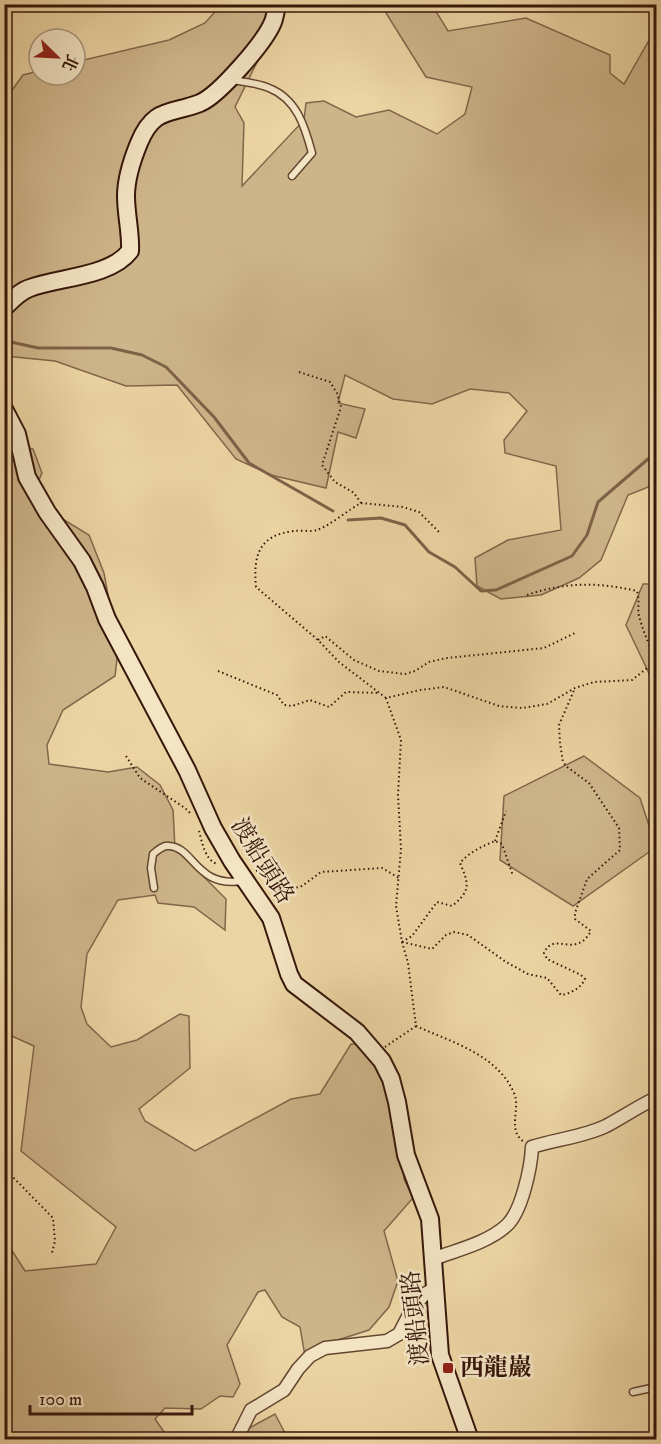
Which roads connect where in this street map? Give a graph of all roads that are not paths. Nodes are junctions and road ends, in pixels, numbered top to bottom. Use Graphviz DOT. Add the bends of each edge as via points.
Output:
graph roads {
  1 [pos="277,4"];
  2 [pos="228,79"];
  3 [pos="292,176"];
  4 [pos="4,308"];
  5 [pos="4,409"];
  6 [pos="239,872"];
  7 [pos="154,888"];
  8 [pos="657,1098"];
  9 [pos="433,1259"];
  10 [pos="435,1288"];
  11 [pos="657,1387"];
  12 [pos="633,1392"];
  13 [pos="237,1439"];
  14 [pos="470,1440"];
  1 -- 2 [label="street" via="273,22 260,45"];
  2 -- 3 [label="lane" via="269,88 287,99 304,123 312,153"];
  2 -- 4 [label="street" via="200,103 166,111 151,121 129,171 126,197 130,251 125,258 108,267 28,288"];
  5 -- 6 [label="street, 渡船頭路" via="17,434 27,477 82,561 107,619"];
  6 -- 7 [label="lane" via="228,883 216,880 180,850 163,847 153,854"];
  6 -- 9 [label="street, 渡船頭路" via="271,918 294,984 350,1026 382,1061 391,1079 412,1176 430,1219"];
  8 -- 9 [label="street" via="605,1126 532,1147 531,1164 517,1208 507,1225"];
  9 -- 10 [label="street, 渡船頭路"];
  10 -- 13 [label="street" via="413,1307 399,1334 387,1341 325,1348 310,1356 284,1390 251,1410"];
  10 -- 14 [label="street, 渡船頭路" via="440,1355"];
  11 -- 12 [label="lane"];
}
